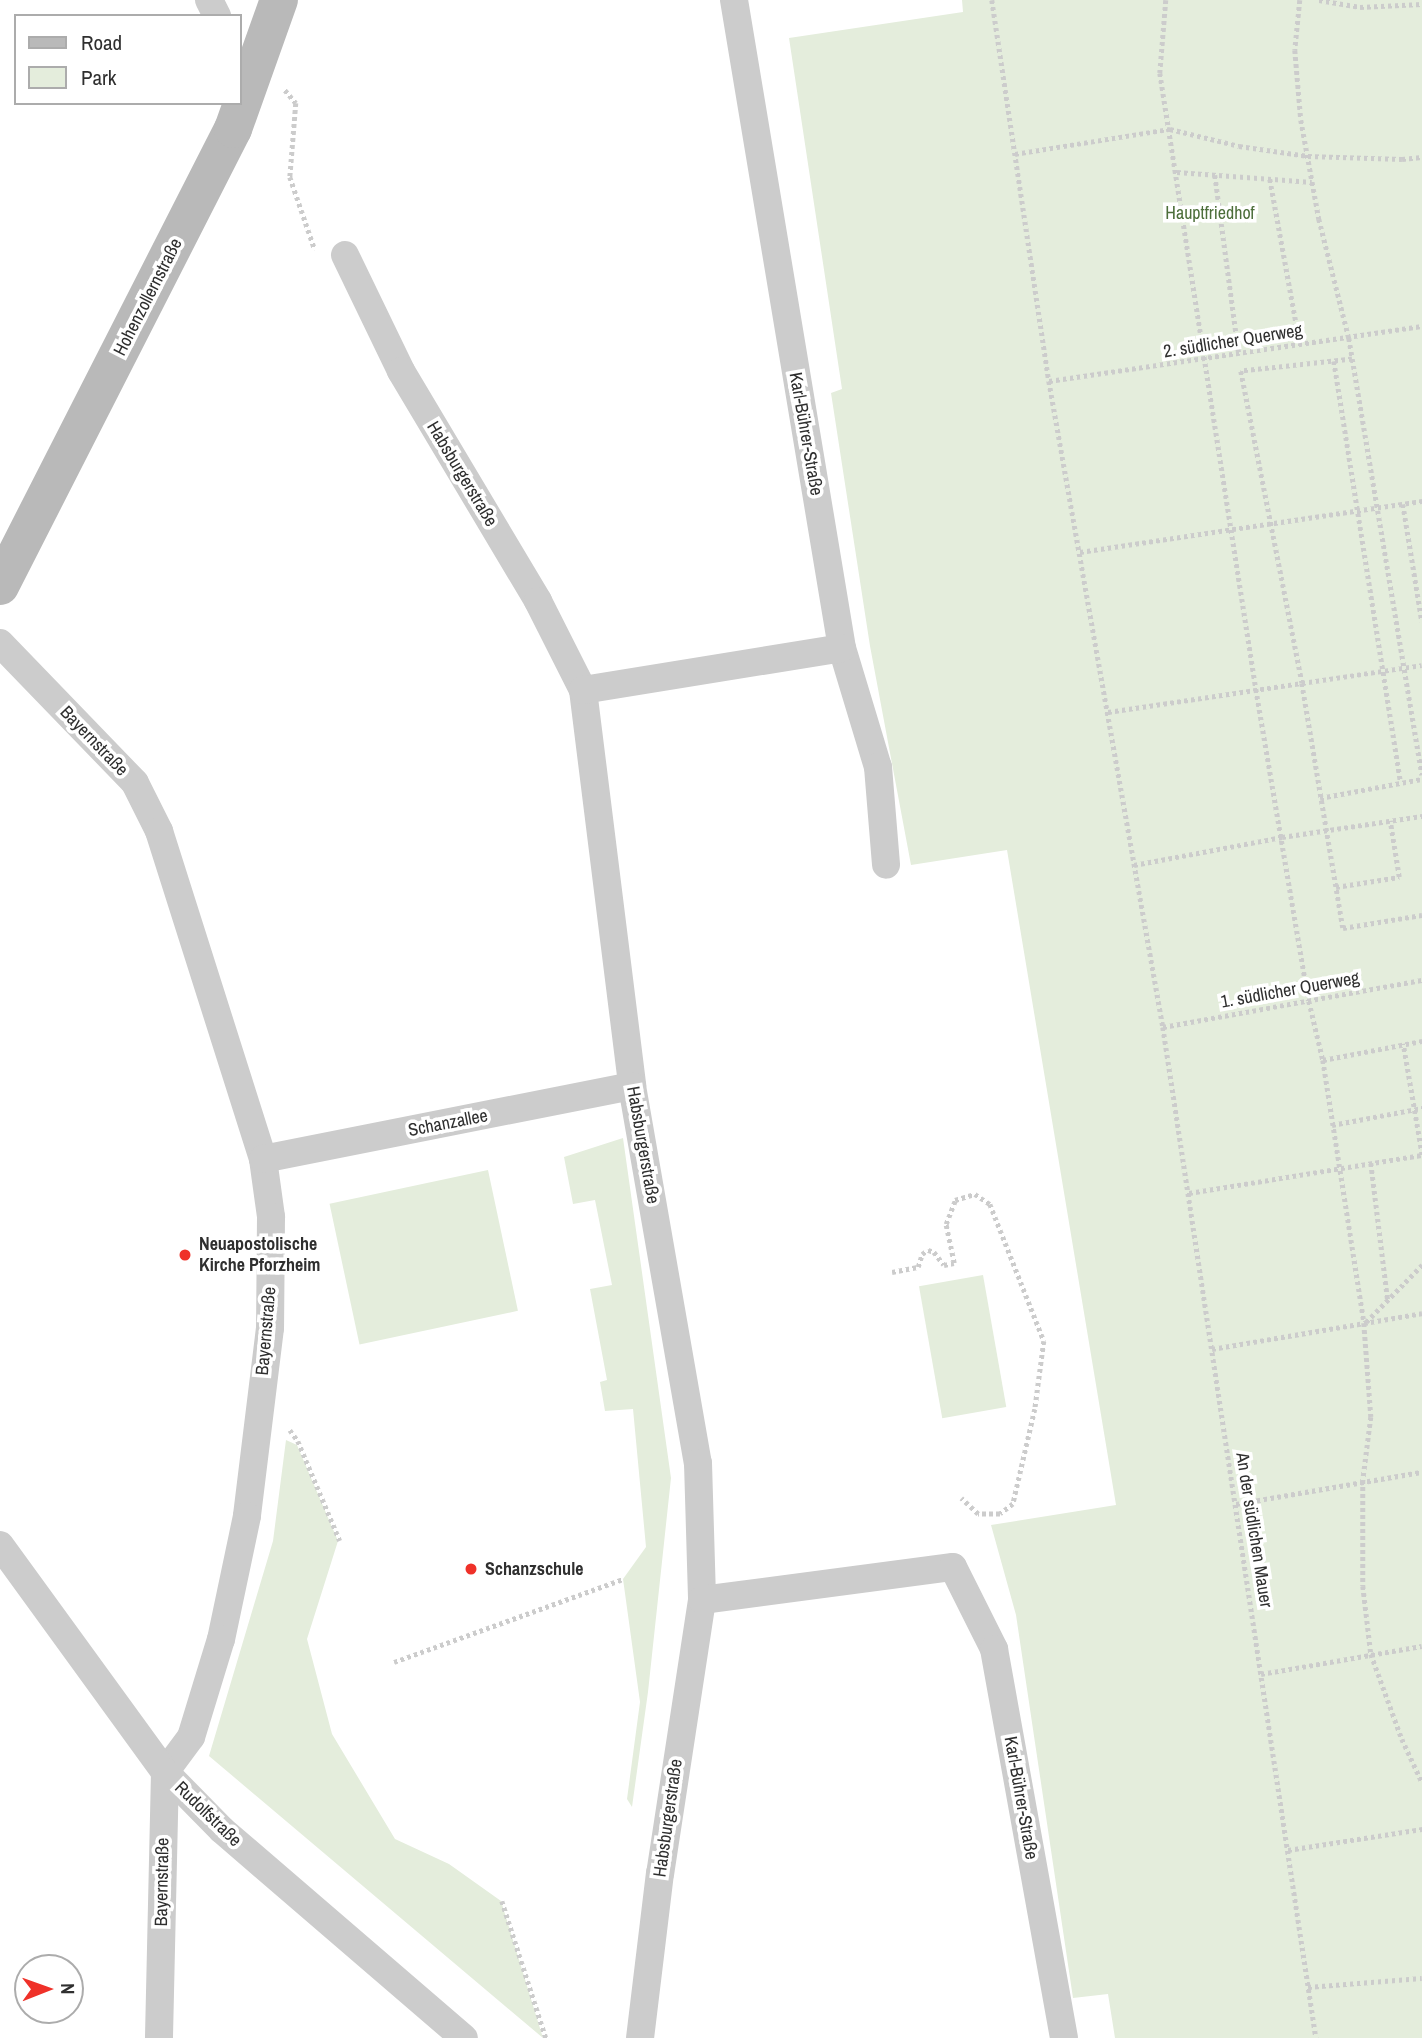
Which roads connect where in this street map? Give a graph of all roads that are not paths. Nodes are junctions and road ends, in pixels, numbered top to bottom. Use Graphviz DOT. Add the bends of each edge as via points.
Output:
graph roads {
  1 [pos="279,0"];
  2 [pos="733,0"];
  3 [pos="249,48"];
  4 [pos="242,83"];
  5 [pos="238,105"];
  6 [pos="345,255"];
  7 [pos="0,586"];
  8 [pos="0,643"];
  9 [pos="842,648"];
  10 [pos="583,690"];
  11 [pos="886,865"];
  12 [pos="632,1086"];
  13 [pos="263,1159"];
  14 [pos="0,1545"];
  15 [pos="702,1600"];
  16 [pos="165,1772"];
  17 [pos="159,2038"];
  18 [pos="464,2038"];
  19 [pos="640,2038"];
  20 [pos="1064,2038"];
  1 -- 3 [label="main road, Hohenzollernstraße"];
  2 -- 9 [label="street, Karl-Bührer-Straße"];
  3 -- 4 [label="main road, Hohenzollernstraße"];
  5 -- 7 [label="main road, Hohenzollernstraße" via="233,129"];
  6 -- 10 [label="street, Habsburgerstraße" via="401,371 538,601"];
  8 -- 13 [label="street, Bayernstraße" via="135,783 159,831"];
  9 -- 10 [label="street"];
  9 -- 11 [label="street, Karl-Bührer-Straße" via="877,767"];
  10 -- 12 [label="street, Habsburgerstraße"];
  12 -- 13 [label="street, Schanzallee"];
  12 -- 15 [label="street, Habsburgerstraße" via="698,1463"];
  13 -- 16 [label="street, Bayernstraße" via="271,1217 270,1314 247,1516 221,1639 191,1737"];
  14 -- 16 [label="street, Rudolfstraße"];
  15 -- 19 [label="street, Habsburgerstraße" via="663,1848"];
  15 -- 20 [label="street, Karl-Bührer-Straße" via="953,1567 995,1649"];
  16 -- 17 [label="street, Bayernstraße"];
  16 -- 18 [label="street, Rudolfstraße" via="222,1830"];
}
